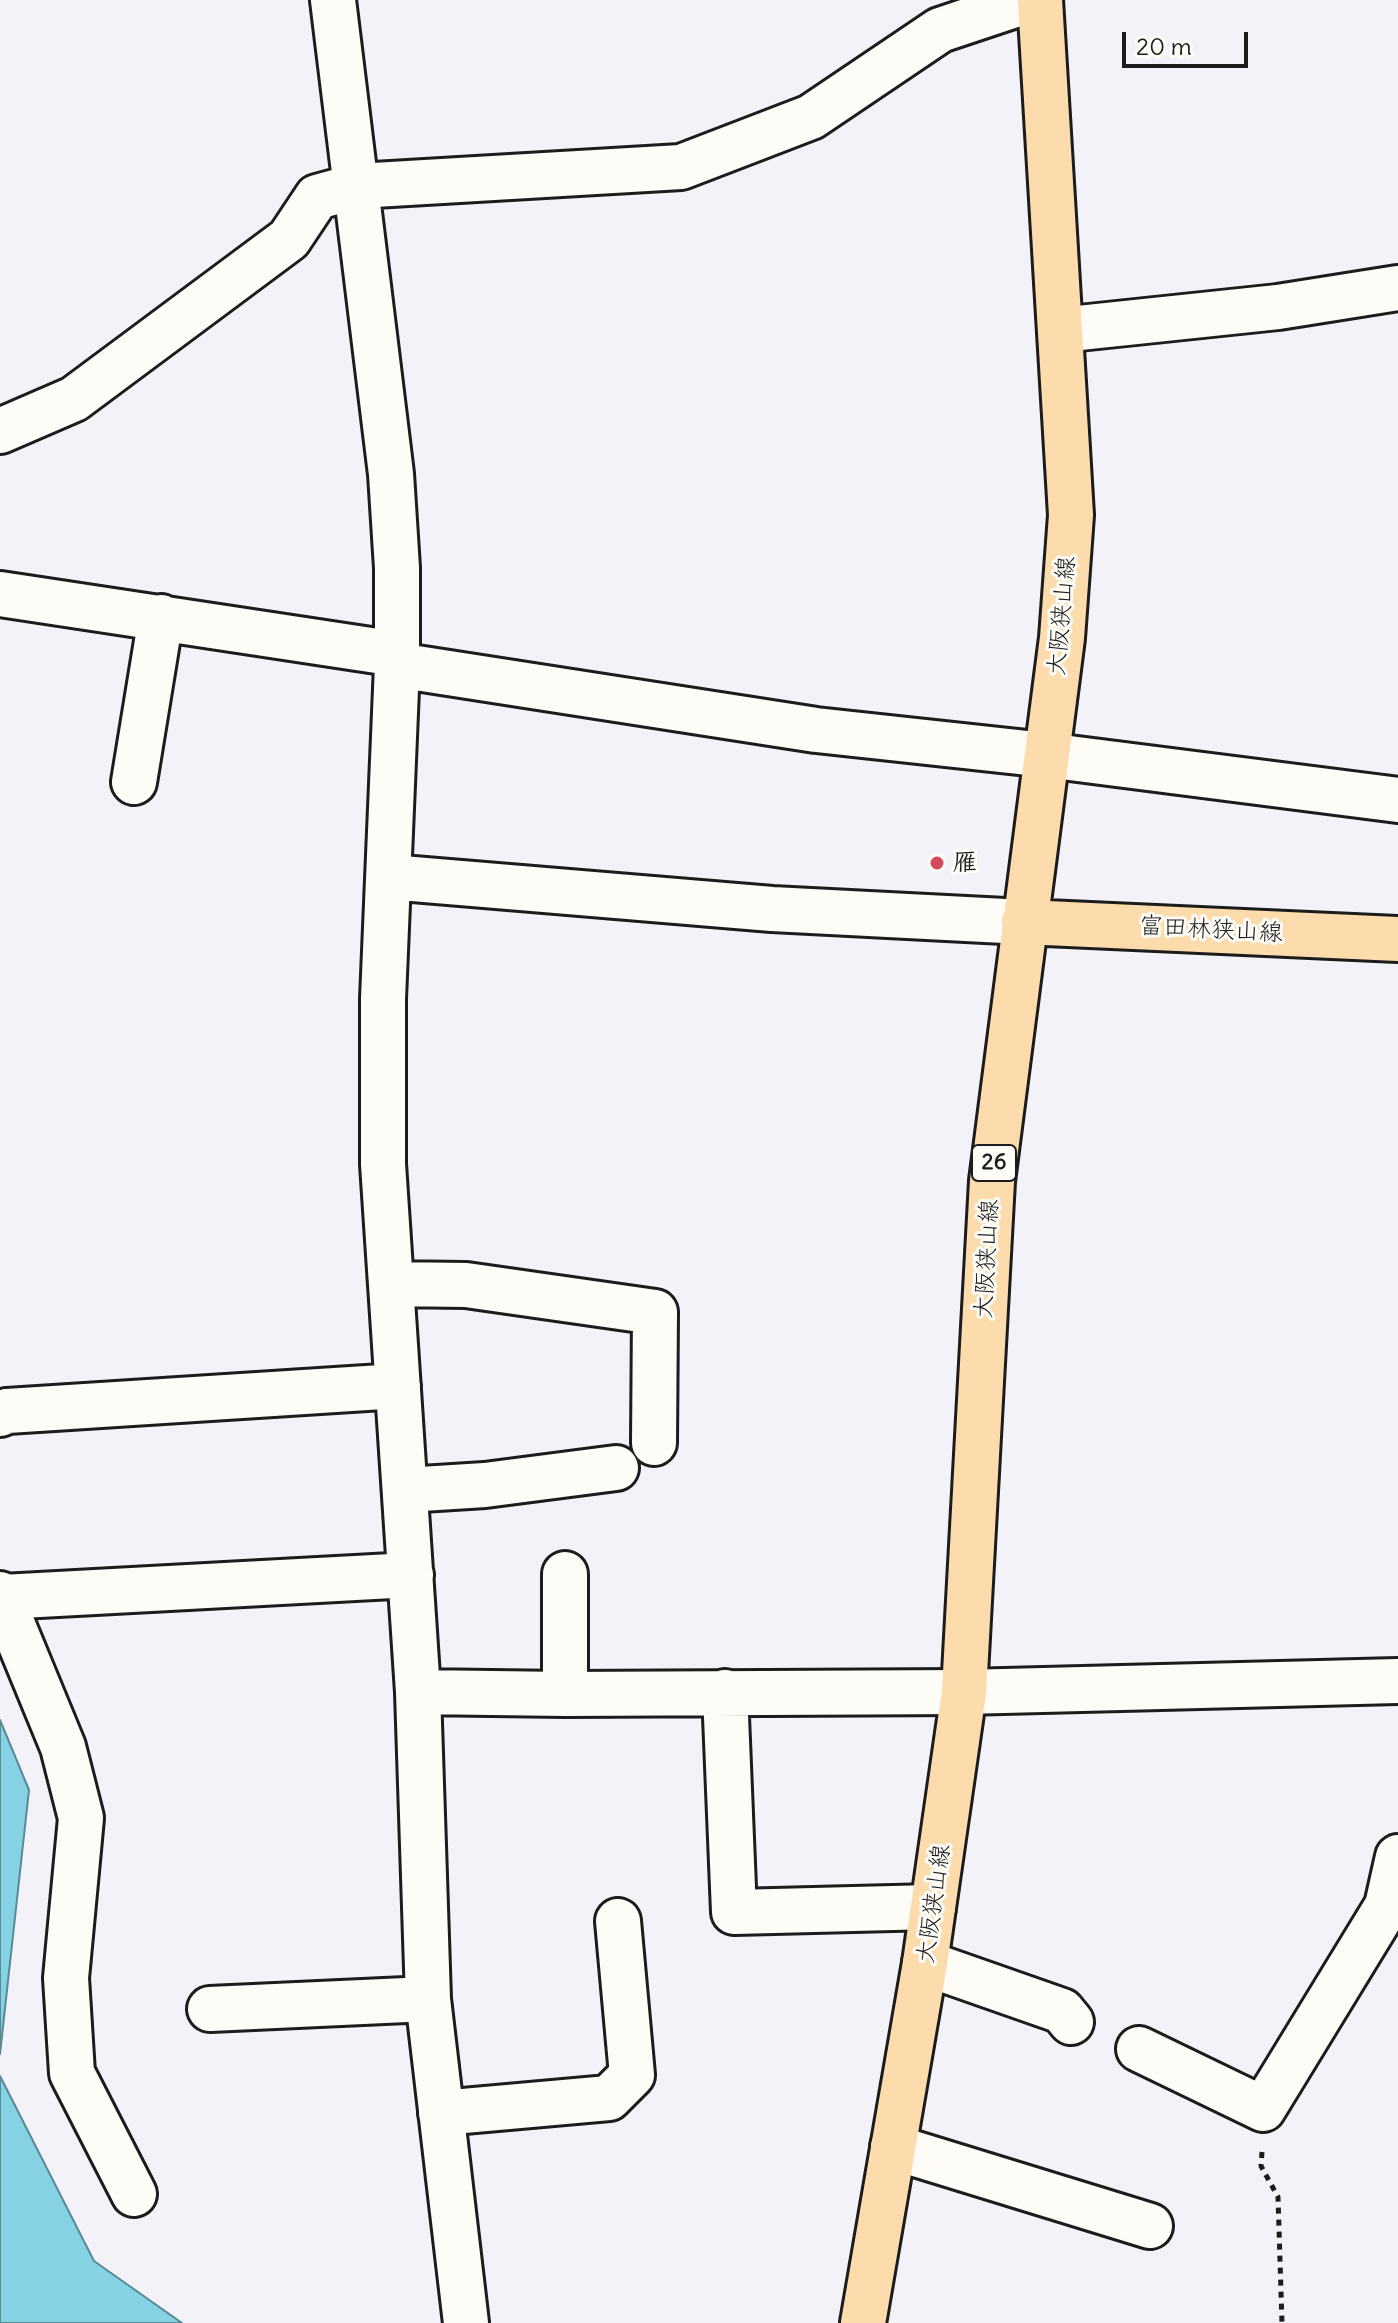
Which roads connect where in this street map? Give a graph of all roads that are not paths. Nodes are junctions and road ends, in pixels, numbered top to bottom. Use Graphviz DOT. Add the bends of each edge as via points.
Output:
graph roads {
  1 [pos="333,0"];
  2 [pos="1030,0"];
  3 [pos="1040,0"];
  4 [pos="357,186"];
  5 [pos="1398,288"];
  6 [pos="1060,330"];
  7 [pos="0,431"];
  8 [pos="0,594"];
  9 [pos="161,617"];
  10 [pos="397,660"];
  11 [pos="1046,755"];
  12 [pos="134,782"];
  13 [pos="1398,800"];
  14 [pos="389,877"];
  15 [pos="1024,922"];
  16 [pos="1398,939"];
  17 [pos="391,1284"];
  18 [pos="398,1386"];
  19 [pos="0,1414"];
  20 [pos="654,1443"];
  21 [pos="616,1468"];
  22 [pos="405,1490"];
  23 [pos="565,1574"];
  24 [pos="411,1575"];
  25 [pos="1,1596"];
  26 [pos="1398,1681"];
  27 [pos="418,1692"];
  28 [pos="725,1692"];
  29 [pos="964,1692"];
  30 [pos="565,1694"];
  31 [pos="1398,1857"];
  32 [pos="933,1907"];
  33 [pos="1392,1907"];
  34 [pos="618,1921"];
  35 [pos="925,1963"];
  36 [pos="428,1999"];
  37 [pos="210,2009"];
  38 [pos="1071,2022"];
  39 [pos="1139,2049"];
  40 [pos="441,2113"];
  41 [pos="893,2147"];
  42 [pos="134,2194"];
  43 [pos="1150,2226"];
  44 [pos="466,2323"];
  45 [pos="863,2323"];
  1 -- 4 [label="street"];
  2 -- 4 [label="street" via="940,30 811,117 681,167"];
  3 -- 6 [label="main road, 大阪狭山線 / 26"];
  4 -- 7 [label="street" via="317,197 289,239 74,399"];
  4 -- 10 [label="street" via="391,474"];
  5 -- 6 [label="street" via="1278,307"];
  6 -- 11 [label="main road, 大阪狭山線 / 26" via="1071,515"];
  8 -- 9 [label="street"];
  9 -- 10 [label="street"];
  9 -- 12 [label="street"];
  10 -- 11 [label="street" via="816,730"];
  10 -- 14 [label="street"];
  11 -- 13 [label="street"];
  11 -- 15 [label="main road, 大阪狭山線 / 26"];
  14 -- 15 [label="street" via="772,909"];
  14 -- 17 [label="street" via="383,1164"];
  15 -- 16 [label="main road, 富田林狭山線"];
  15 -- 29 [label="main road, 大阪狭山線 / 26" via="992,1181"];
  17 -- 18 [label="street"];
  17 -- 20 [label="street" via="466,1285 655,1312 669,1389"];
  18 -- 19 [label="street"];
  18 -- 22 [label="street"];
  21 -- 22 [label="street"];
  22 -- 24 [label="street"];
  23 -- 30 [label="street"];
  24 -- 25 [label="street"];
  24 -- 27 [label="street"];
  25 -- 42 [label="street" via="63,1747 81,1818 66,1978 72,2073"];
  26 -- 29 [label="street"];
  27 -- 30 [label="street"];
  27 -- 36 [label="street"];
  28 -- 29 [label="street"];
  28 -- 30 [label="street"];
  28 -- 32 [label="street" via="734,1912"];
  29 -- 32 [label="main road, 大阪狭山線 / 26"];
  31 -- 33 [label="street"];
  32 -- 35 [label="main road, 大阪狭山線 / 26"];
  33 -- 39 [label="street" via="1263,2109"];
  34 -- 40 [label="street" via="632,2075 609,2098"];
  35 -- 38 [label="street" via="1062,2011"];
  35 -- 41 [label="main road, 大阪狭山線 / 26"];
  36 -- 37 [label="street"];
  36 -- 40 [label="street"];
  40 -- 44 [label="street"];
  41 -- 43 [label="street"];
  41 -- 45 [label="main road, 大阪狭山線 / 26"];
}
